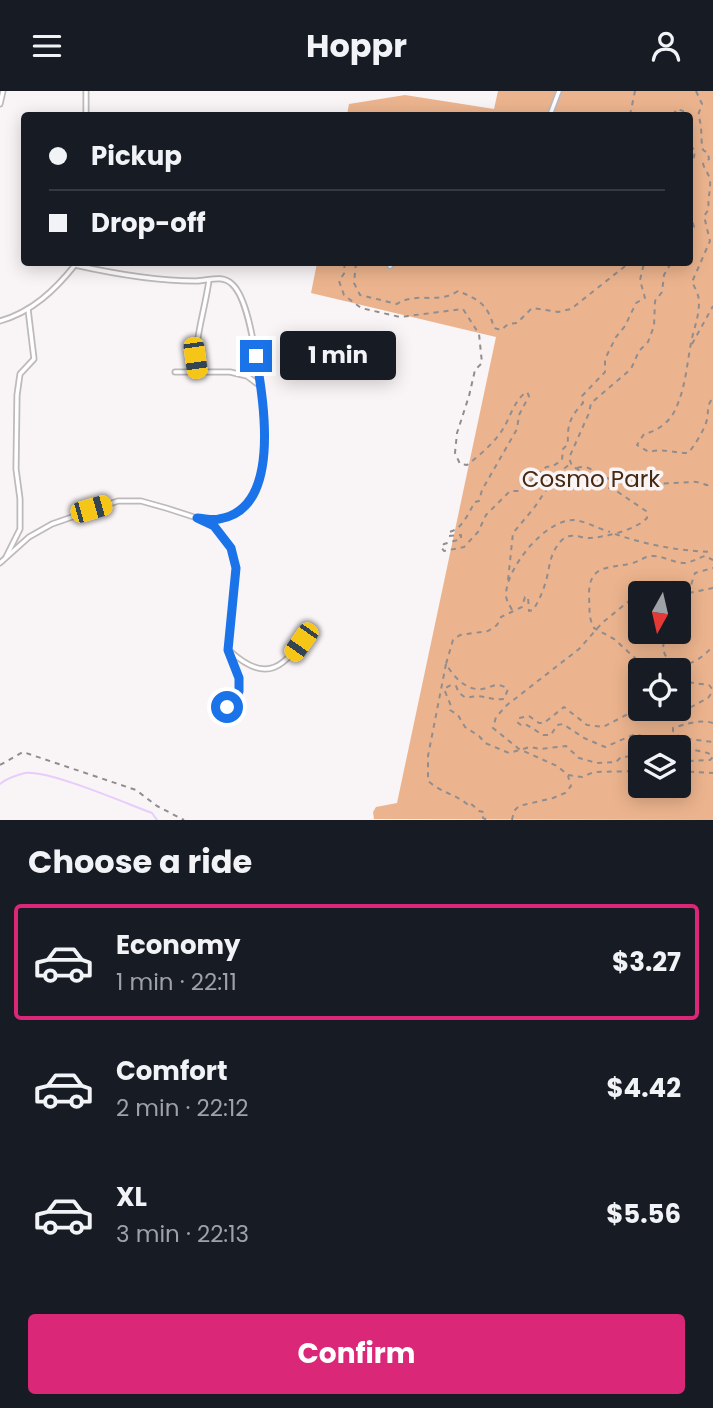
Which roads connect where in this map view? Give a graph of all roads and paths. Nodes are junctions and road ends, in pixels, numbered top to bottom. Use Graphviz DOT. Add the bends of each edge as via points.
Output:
graph roads {
  1 [pos="3,91"];
  2 [pos="86,91"];
  3 [pos="559,91"];
  4 [pos="635,91"];
  5 [pos="696,91"];
  6 [pos="0,104"];
  7 [pos="86,112"];
  8 [pos="551,112"];
  9 [pos="630,112"];
  10 [pos="73,266"];
  11 [pos="81,266"];
  12 [pos="344,266"];
  13 [pos="356,266"];
  14 [pos="625,266"];
  15 [pos="643,266"];
  16 [pos="669,266"];
  17 [pos="209,280"];
  18 [pos="713,306"];
  19 [pos="28,309"];
  20 [pos="0,321"];
  21 [pos="691,344"];
  22 [pos="175,372"];
  23 [pos="197,373"];
  24 [pos="261,387"];
  25 [pos="713,398"];
  26 [pos="571,464"];
  27 [pos="576,468"];
  28 [pos="713,486"];
  29 [pos="197,518"];
  30 [pos="612,533"];
  31 [pos="713,552"];
  32 [pos="5,559"];
  33 [pos="713,560"];
  34 [pos="0,563"];
  35 [pos="713,568"];
  36 [pos="691,581"];
  37 [pos="507,583"];
  38 [pos="713,588"];
  39 [pos="691,593"];
  40 [pos="628,602"];
  41 [pos="513,611"];
  42 [pos="597,629"];
  43 [pos="309,631"];
  44 [pos="664,644"];
  45 [pos="713,646"];
  46 [pos="228,650"];
  47 [pos="636,658"];
  48 [pos="446,664"];
  49 [pos="691,683"];
  50 [pos="713,690"];
  51 [pos="227,707"];
  52 [pos="713,723"];
  53 [pos="713,742"];
  54 [pos="522,750"];
  55 [pos="628,757"];
  56 [pos="712,760"];
  57 [pos="691,761"];
  58 [pos="0,765"];
  59 [pos="628,771"];
  60 [pos="691,772"];
  61 [pos="713,773"];
  62 [pos="568,775"];
  63 [pos="184,820"];
  64 [pos="488,820"];
  65 [pos="512,820"];
  1 -- 6 [label="lane"];
  2 -- 7 [label="lane"];
  3 -- 8 [label="lane"];
  4 -- 9 [label="path"];
  5 -- 21 [label="path" via="702,104 698,115 701,142 709,159 703,164 710,176 709,209 704,216 710,241 692,282 699,299"];
  10 -- 19 [label="lane" via="56,289"];
  11 -- 17 [label="lane" via="157,279"];
  12 -- 15 [label="path" via="340,281 344,295 361,308 400,317 463,309 479,334 482,363 475,370 457,433 455,453 460,464 467,465 481,454 502,431 520,397 527,392 529,396 479,501 462,524 449,532 461,539 444,544 444,551 464,547 502,498 562,460 571,415 605,372 605,359 616,337 636,303 645,298 640,280"];
  13 -- 14 [label="path" via="354,283 360,295 397,304 407,298 446,299 458,291 490,311 494,328 501,330 517,323 532,308 571,309"];
  16 -- 26 [label="path" via="655,301 648,342 631,369 591,404 569,458"];
  17 -- 23 [label="lane" via="195,358"];
  17 -- 24 [label="lane" via="222,278 233,284 244,306"];
  18 -- 21 [label="path"];
  19 -- 20 [label="lane"];
  19 -- 32 [label="lane" via="34,359 20,374 15,427 20,529"];
  21 -- 25 [label="path" via="676,409 637,445 649,452 688,453 705,426"];
  22 -- 23 [label="lane"];
  23 -- 24 [label="lane" via="230,372 247,376"];
  24 -- 29 [label="lane" via="263,466 257,487 233,514 218,520"];
  26 -- 27 [label="path"];
  26 -- 37 [label="path" via="557,474 513,533"];
  27 -- 28 [label="path" via="583,465 600,477 633,483"];
  27 -- 30 [label="path" via="593,483 615,490 646,511 642,524"];
  29 -- 32 [label="lane" via="141,501 118,501 52,524"];
  29 -- 46 [label="lane" via="214,526 231,548 236,568"];
  30 -- 31 [label="path" via="681,551"];
  30 -- 37 [label="path" via="573,520 552,526 531,545"];
  30 -- 41 [label="path" via="568,536 561,541 548,563 542,596 533,610 529,611 525,597 522,607"];
  32 -- 34 [label="lane"];
  33 -- 42 [label="path" via="705,556 686,563 670,562 651,556 604,568 590,581 589,615"];
  35 -- 36 [label="path" via="695,573"];
  37 -- 41 [label="path" via="506,598"];
  38 -- 39 [label="path"];
  40 -- 42 [label="path"];
  41 -- 48 [label="path" via="488,631 453,640"];
  42 -- 47 [label="path"];
  42 -- 54 [label="path" via="496,717 494,728"];
  43 -- 46 [label="lane" via="291,656 268,669 254,669"];
  44 -- 45 [label="path" via="665,655 679,664 694,663"];
  46 -- 51 [label="lane" via="239,678 235,701"];
  48 -- 54 [label="path" via="459,681 471,687 501,684 508,689 504,699 495,700 481,694 466,698 452,685 444,689 450,710 485,743 509,753"];
  48 -- 64 [label="path" via="428,756 428,781 441,792 469,802"];
  49 -- 50 [label="path"];
  50 -- 56 [label="path" via="690,708 648,716 630,713 603,727 587,725 564,707 544,723 529,716 517,722 551,735 563,724 606,747 635,734 708,753"];
  52 -- 53 [label="path" via="673,728 681,738"];
  54 -- 55 [label="path" via="566,746 579,758 597,763"];
  54 -- 62 [label="path"];
  56 -- 57 [label="path"];
  58 -- 63 [label="path" via="23,753 136,790"];
  59 -- 62 [label="path"];
  60 -- 61 [label="path"];
  62 -- 65 [label="path" via="571,786 565,793 522,805"];
}
